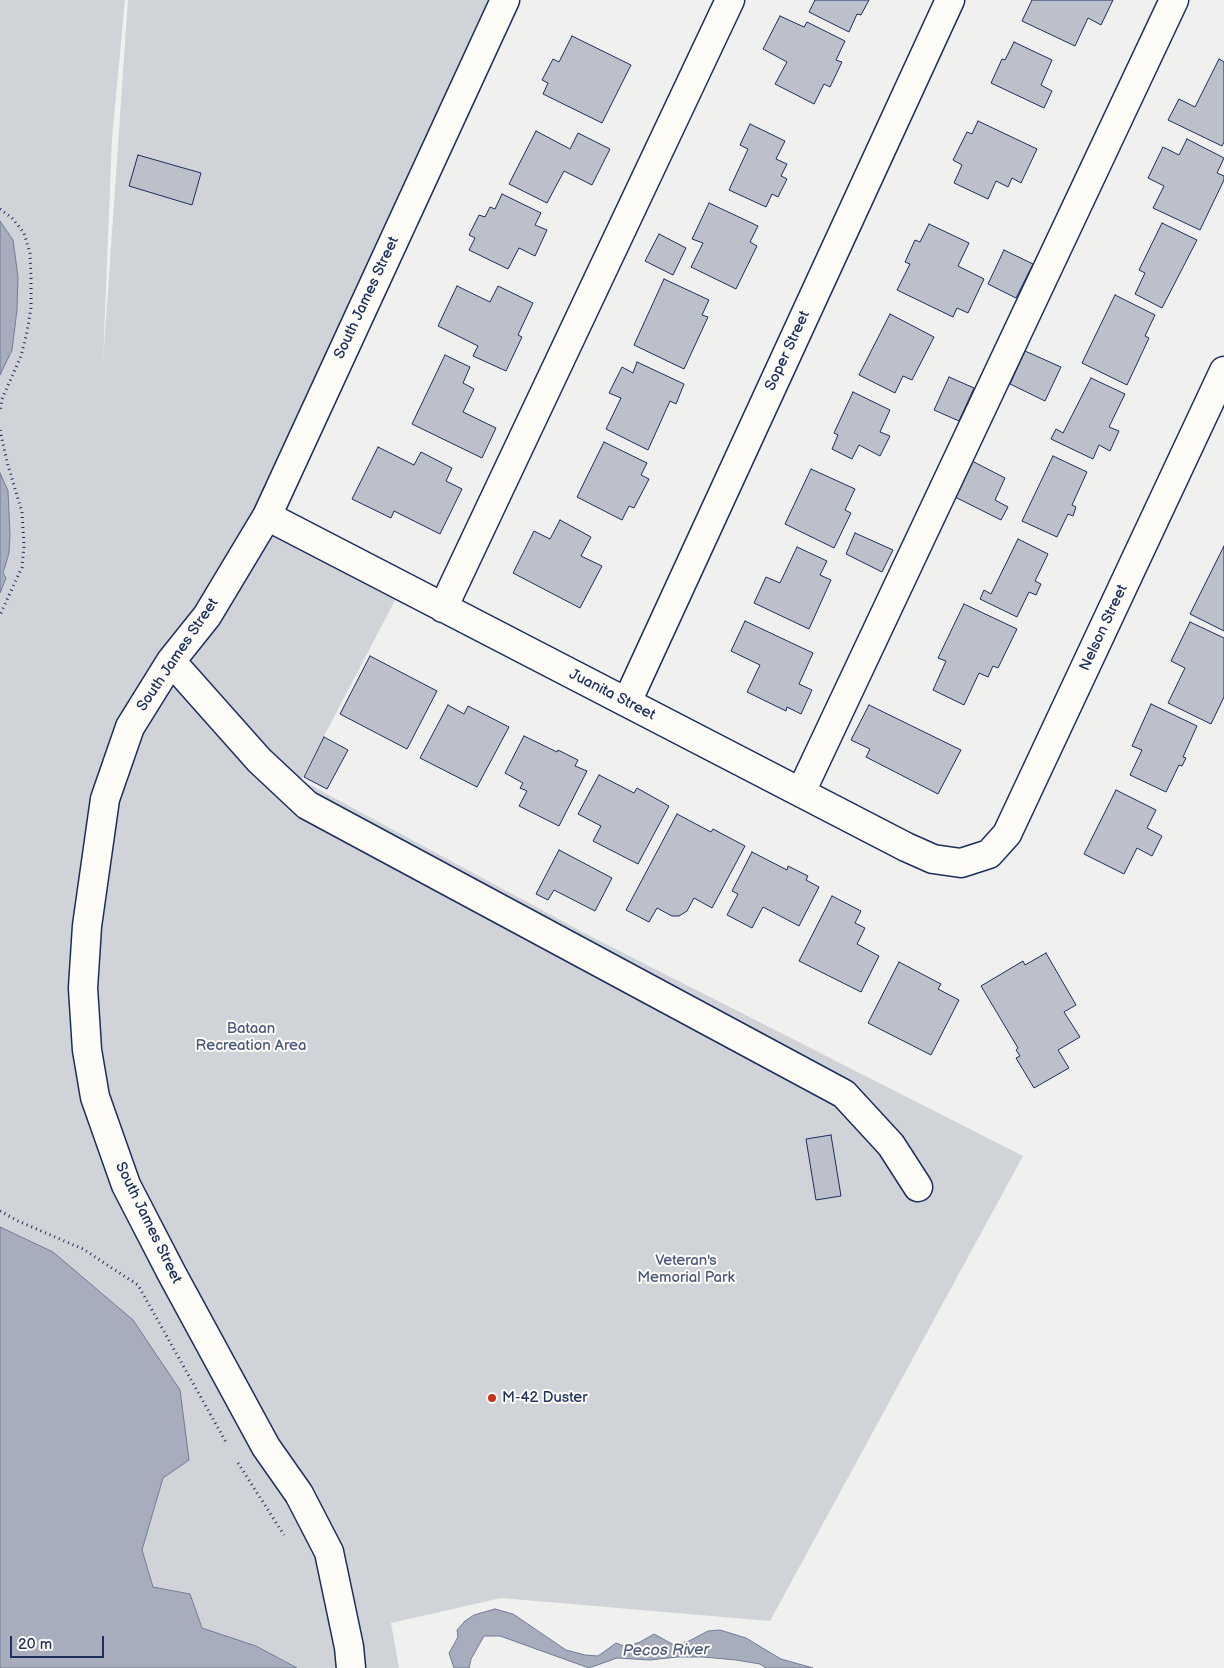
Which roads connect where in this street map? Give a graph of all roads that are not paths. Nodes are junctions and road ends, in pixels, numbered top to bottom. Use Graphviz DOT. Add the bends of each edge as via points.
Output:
graph roads {
  1 [pos="505,0"];
  2 [pos="730,0"];
  3 [pos="950,0"];
  4 [pos="1174,0"];
  5 [pos="1224,371"];
  6 [pos="267,516"];
  7 [pos="444,608"];
  8 [pos="171,661"];
  9 [pos="627,702"];
  10 [pos="801,792"];
  11 [pos="962,863"];
  12 [pos="918,1187"];
  13 [pos="351,1668"];
  1 -- 6 [label="street, South James Street"];
  2 -- 7 [label="street"];
  3 -- 9 [label="street, Soper Street"];
  4 -- 10 [label="street"];
  5 -- 11 [label="street, Nelson Street" via="1007,834 989,854"];
  6 -- 7 [label="street, Juanita Street"];
  6 -- 8 [label="street, South James Street" via="207,616"];
  7 -- 9 [label="street, Juanita Street"];
  8 -- 12 [label="street" via="258,760 307,805 844,1094 891,1145"];
  8 -- 13 [label="street, South James Street" via="130,727 105,799 87,926 83,988 87,1050 95,1097 126,1185 266,1447 299,1494 329,1552"];
  9 -- 10 [label="street, Juanita Street"];
  10 -- 11 [label="street, Juanita Street" via="906,848 933,859"];
}
